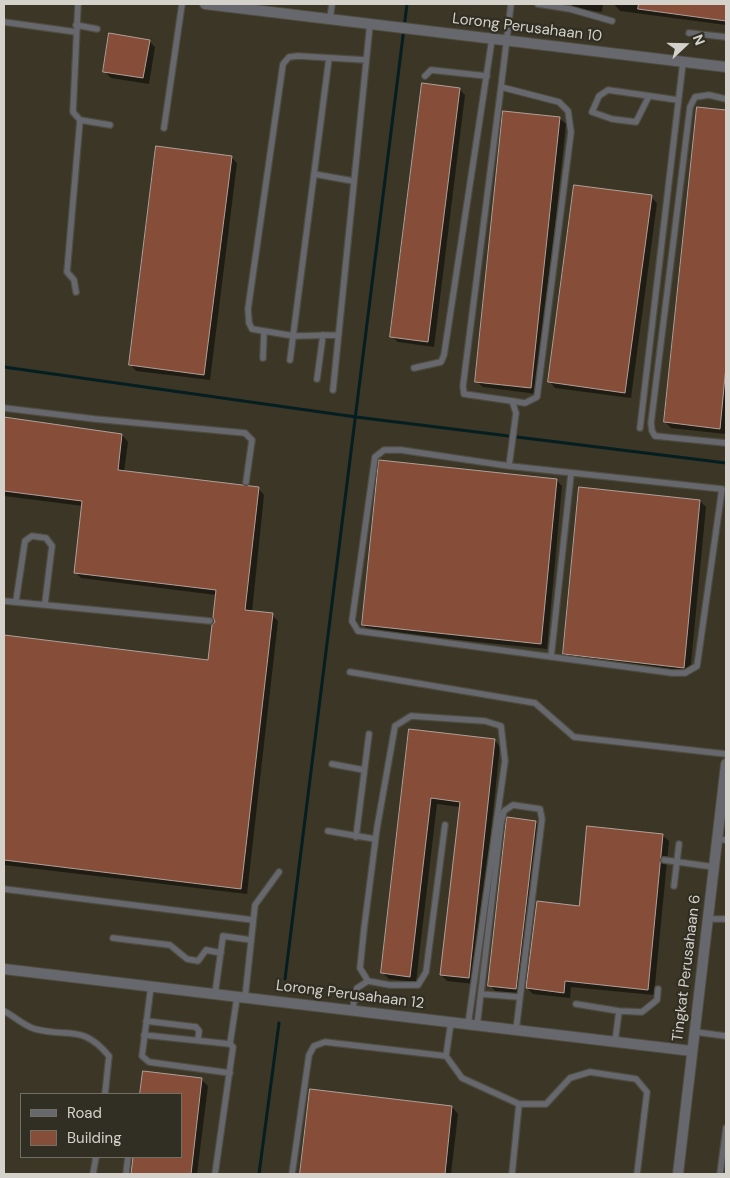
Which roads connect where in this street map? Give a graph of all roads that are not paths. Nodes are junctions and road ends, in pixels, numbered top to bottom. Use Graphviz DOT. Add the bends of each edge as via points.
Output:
graph roads {
  1 [pos="78,4"];
  2 [pos="182,4"];
  3 [pos="205,4"];
  4 [pos="332,4"];
  5 [pos="511,4"];
  6 [pos="538,4"];
  7 [pos="241,6"];
  8 [pos="330,19"];
  9 [pos="4,22"];
  10 [pos="612,22"];
  11 [pos="370,24"];
  12 [pos="76,25"];
  13 [pos="97,29"];
  14 [pos="76,32"];
  15 [pos="689,33"];
  16 [pos="726,37"];
  17 [pos="492,38"];
  18 [pos="506,40"];
  19 [pos="329,58"];
  20 [pos="366,60"];
  21 [pos="683,62"];
  22 [pos="726,67"];
  23 [pos="425,76"];
  24 [pos="487,76"];
  25 [pos="501,87"];
  26 [pos="649,96"];
  27 [pos="678,100"];
  28 [pos="726,100"];
  29 [pos="80,120"];
  30 [pos="110,125"];
  31 [pos="164,128"];
  32 [pos="314,174"];
  33 [pos="353,181"];
  34 [pos="76,292"];
  35 [pos="264,331"];
  36 [pos="323,335"];
  37 [pos="294,336"];
  38 [pos="338,336"];
  39 [pos="263,358"];
  40 [pos="290,360"];
  41 [pos="414,368"];
  42 [pos="317,379"];
  43 [pos="333,390"];
  44 [pos="512,401"];
  45 [pos="4,408"];
  46 [pos="640,428"];
  47 [pos="726,443"];
  48 [pos="509,466"];
  49 [pos="571,474"];
  50 [pos="246,482"];
  51 [pos="724,489"];
  52 [pos="4,601"];
  53 [pos="16,601"];
  54 [pos="45,603"];
  55 [pos="210,621"];
  56 [pos="552,657"];
  57 [pos="350,672"];
  58 [pos="369,734"];
  59 [pos="726,754"];
  60 [pos="332,764"];
  61 [pos="364,770"];
  62 [pos="726,770"];
  63 [pos="724,810"];
  64 [pos="446,825"];
  65 [pos="328,831"];
  66 [pos="356,837"];
  67 [pos="375,839"];
  68 [pos="722,839"];
  69 [pos="679,844"];
  70 [pos="664,860"];
  71 [pos="678,862"];
  72 [pos="714,867"];
  73 [pos="279,872"];
  74 [pos="674,886"];
  75 [pos="4,889"];
  76 [pos="726,919"];
  77 [pos="253,920"];
  78 [pos="708,920"];
  79 [pos="113,938"];
  80 [pos="251,940"];
  81 [pos="221,953"];
  82 [pos="4,969"];
  83 [pos="368,981"];
  84 [pos="151,986"];
  85 [pos="658,989"];
  86 [pos="215,994"];
  87 [pos="481,994"];
  88 [pos="241,997"];
  89 [pos="520,997"];
  90 [pos="576,1004"];
  91 [pos="352,1010"];
  92 [pos="4,1011"];
  93 [pos="618,1011"];
  94 [pos="146,1021"];
  95 [pos="451,1022"];
  96 [pos="472,1025"];
  97 [pos="516,1030"];
  98 [pos="695,1032"];
  99 [pos="144,1035"];
  100 [pos="726,1036"];
  101 [pos="198,1040"];
  102 [pos="615,1042"];
  103 [pos="230,1044"];
  104 [pos="692,1052"];
  105 [pos="446,1056"];
  106 [pos="230,1073"];
  107 [pos="105,1093"];
  108 [pos="519,1104"];
  109 [pos="726,1128"];
  110 [pos="96,1158"];
  111 [pos="128,1158"];
  112 [pos="93,1174"];
  113 [pos="126,1174"];
  114 [pos="215,1174"];
  115 [pos="292,1174"];
  116 [pos="512,1174"];
  117 [pos="637,1174"];
  118 [pos="678,1174"];
  119 [pos="720,1174"];
  1 -- 12 [label="lane"];
  2 -- 31 [label="lane"];
  3 -- 7 [label="street, Lorong Perusahaan 10"];
  4 -- 8 [label="lane"];
  5 -- 18 [label="lane"];
  6 -- 10 [label="lane" via="570,9"];
  7 -- 8 [label="street, Lorong Perusahaan 10"];
  8 -- 11 [label="street, Lorong Perusahaan 10"];
  9 -- 14 [label="lane"];
  11 -- 17 [label="street, Lorong Perusahaan 10"];
  11 -- 20 [label="lane"];
  12 -- 13 [label="lane"];
  12 -- 14 [label="lane"];
  14 -- 29 [label="lane" via="73,112"];
  15 -- 16 [label="lane"];
  17 -- 18 [label="street, Lorong Perusahaan 10"];
  17 -- 24 [label="lane"];
  18 -- 21 [label="street, Lorong Perusahaan 10"];
  18 -- 25 [label="lane"];
  19 -- 20 [label="lane"];
  19 -- 32 [label="lane"];
  19 -- 35 [label="lane" via="289,57 283,64 248,309 252,329"];
  20 -- 33 [label="lane"];
  21 -- 22 [label="street, Lorong Perusahaan 10"];
  21 -- 27 [label="lane"];
  23 -- 24 [label="lane" via="431,70"];
  24 -- 41 [label="lane" via="444,355 441,362"];
  25 -- 44 [label="lane" via="463,386 464,394 472,397"];
  25 -- 44 [label="lane" via="559,102 568,112 571,132 536,397 525,403"];
  26 -- 26 [label="lane" via="608,90 599,96 592,112 636,122"];
  26 -- 27 [label="lane"];
  27 -- 46 [label="lane"];
  28 -- 47 [label="lane" via="709,95 695,96 690,107 651,423 656,436"];
  29 -- 30 [label="lane"];
  29 -- 34 [label="lane" via="67,272 74,280"];
  32 -- 33 [label="lane"];
  32 -- 37 [label="lane"];
  33 -- 38 [label="lane"];
  35 -- 37 [label="lane"];
  35 -- 39 [label="lane"];
  36 -- 37 [label="lane"];
  36 -- 38 [label="lane"];
  36 -- 42 [label="lane"];
  37 -- 40 [label="lane"];
  38 -- 43 [label="lane"];
  44 -- 48 [label="lane" via="516,413"];
  45 -- 50 [label="lane" via="245,433 252,440"];
  48 -- 49 [label="lane"];
  48 -- 56 [label="lane" via="401,450 384,450 376,457 352,621 358,631"];
  49 -- 51 [label="lane"];
  49 -- 56 [label="lane"];
  51 -- 56 [label="lane" via="697,666 685,673 672,673"];
  52 -- 53 [label="lane"];
  53 -- 54 [label="lane"];
  53 -- 54 [label="lane" via="25,541 32,536 46,538 52,546"];
  54 -- 55 [label="lane"];
  57 -- 59 [label="lane" via="535,703 574,737"];
  58 -- 61 [label="lane"];
  60 -- 61 [label="lane"];
  61 -- 66 [label="lane"];
  62 -- 63 [label="street, Tingkat Perusahaan 6"];
  63 -- 68 [label="street, Tingkat Perusahaan 6"];
  64 -- 83 [label="lane" via="426,972 418,985"];
  65 -- 66 [label="lane"];
  66 -- 67 [label="lane"];
  67 -- 83 [label="lane" via="360,968"];
  67 -- 96 [label="lane" via="395,726 411,716 484,721 501,726 505,761"];
  68 -- 72 [label="street, Tingkat Perusahaan 6"];
  69 -- 71 [label="lane"];
  70 -- 71 [label="lane"];
  71 -- 72 [label="lane"];
  71 -- 74 [label="lane"];
  72 -- 78 [label="street, Tingkat Perusahaan 6"];
  73 -- 77 [label="lane" via="255,905"];
  75 -- 77 [label="lane"];
  76 -- 78 [label="lane"];
  77 -- 80 [label="lane"];
  78 -- 98 [label="street, Tingkat Perusahaan 6"];
  79 -- 81 [label="lane" via="170,945 187,959 198,962 206,950"];
  80 -- 81 [label="lane" via="223,936"];
  80 -- 88 [label="lane"];
  81 -- 86 [label="lane"];
  82 -- 84 [label="street, Lorong Perusahaan 12"];
  83 -- 91 [label="lane" via="357,988"];
  84 -- 86 [label="street, Lorong Perusahaan 12"];
  84 -- 94 [label="lane"];
  85 -- 93 [label="lane" via="657,1000 642,1012"];
  86 -- 88 [label="street, Lorong Perusahaan 12"];
  87 -- 89 [label="lane"];
  87 -- 89 [label="lane" via="502,823 504,812 513,805 540,809 542,819"];
  87 -- 96 [label="lane"];
  88 -- 91 [label="street, Lorong Perusahaan 12"];
  88 -- 103 [label="lane"];
  89 -- 97 [label="lane"];
  90 -- 93 [label="lane"];
  91 -- 95 [label="street, Lorong Perusahaan 12"];
  92 -- 107 [label="lane" via="33,1029 84,1034 98,1041 110,1056"];
  93 -- 102 [label="lane"];
  94 -- 99 [label="lane"];
  94 -- 101 [label="lane" via="196,1027"];
  95 -- 96 [label="street, Lorong Perusahaan 12"];
  95 -- 105 [label="lane"];
  96 -- 97 [label="street, Lorong Perusahaan 12"];
  97 -- 102 [label="street, Lorong Perusahaan 12"];
  98 -- 100 [label="lane"];
  98 -- 104 [label="street, Tingkat Perusahaan 6"];
  99 -- 101 [label="lane"];
  99 -- 106 [label="lane" via="142,1056 148,1062"];
  101 -- 103 [label="lane"];
  102 -- 104 [label="street, Lorong Perusahaan 12"];
  103 -- 106 [label="lane" via="233,1047"];
  104 -- 118 [label="street, Tingkat Perusahaan 6"];
  105 -- 108 [label="lane" via="462,1078"];
  105 -- 115 [label="lane" via="325,1042 314,1046 307,1064"];
  106 -- 114 [label="lane"];
  108 -- 116 [label="lane"];
  108 -- 117 [label="lane" via="546,1104 570,1078 590,1072 636,1079 647,1092"];
  109 -- 119 [label="lane"];
  110 -- 112 [label="lane"];
  111 -- 113 [label="lane"];
}
